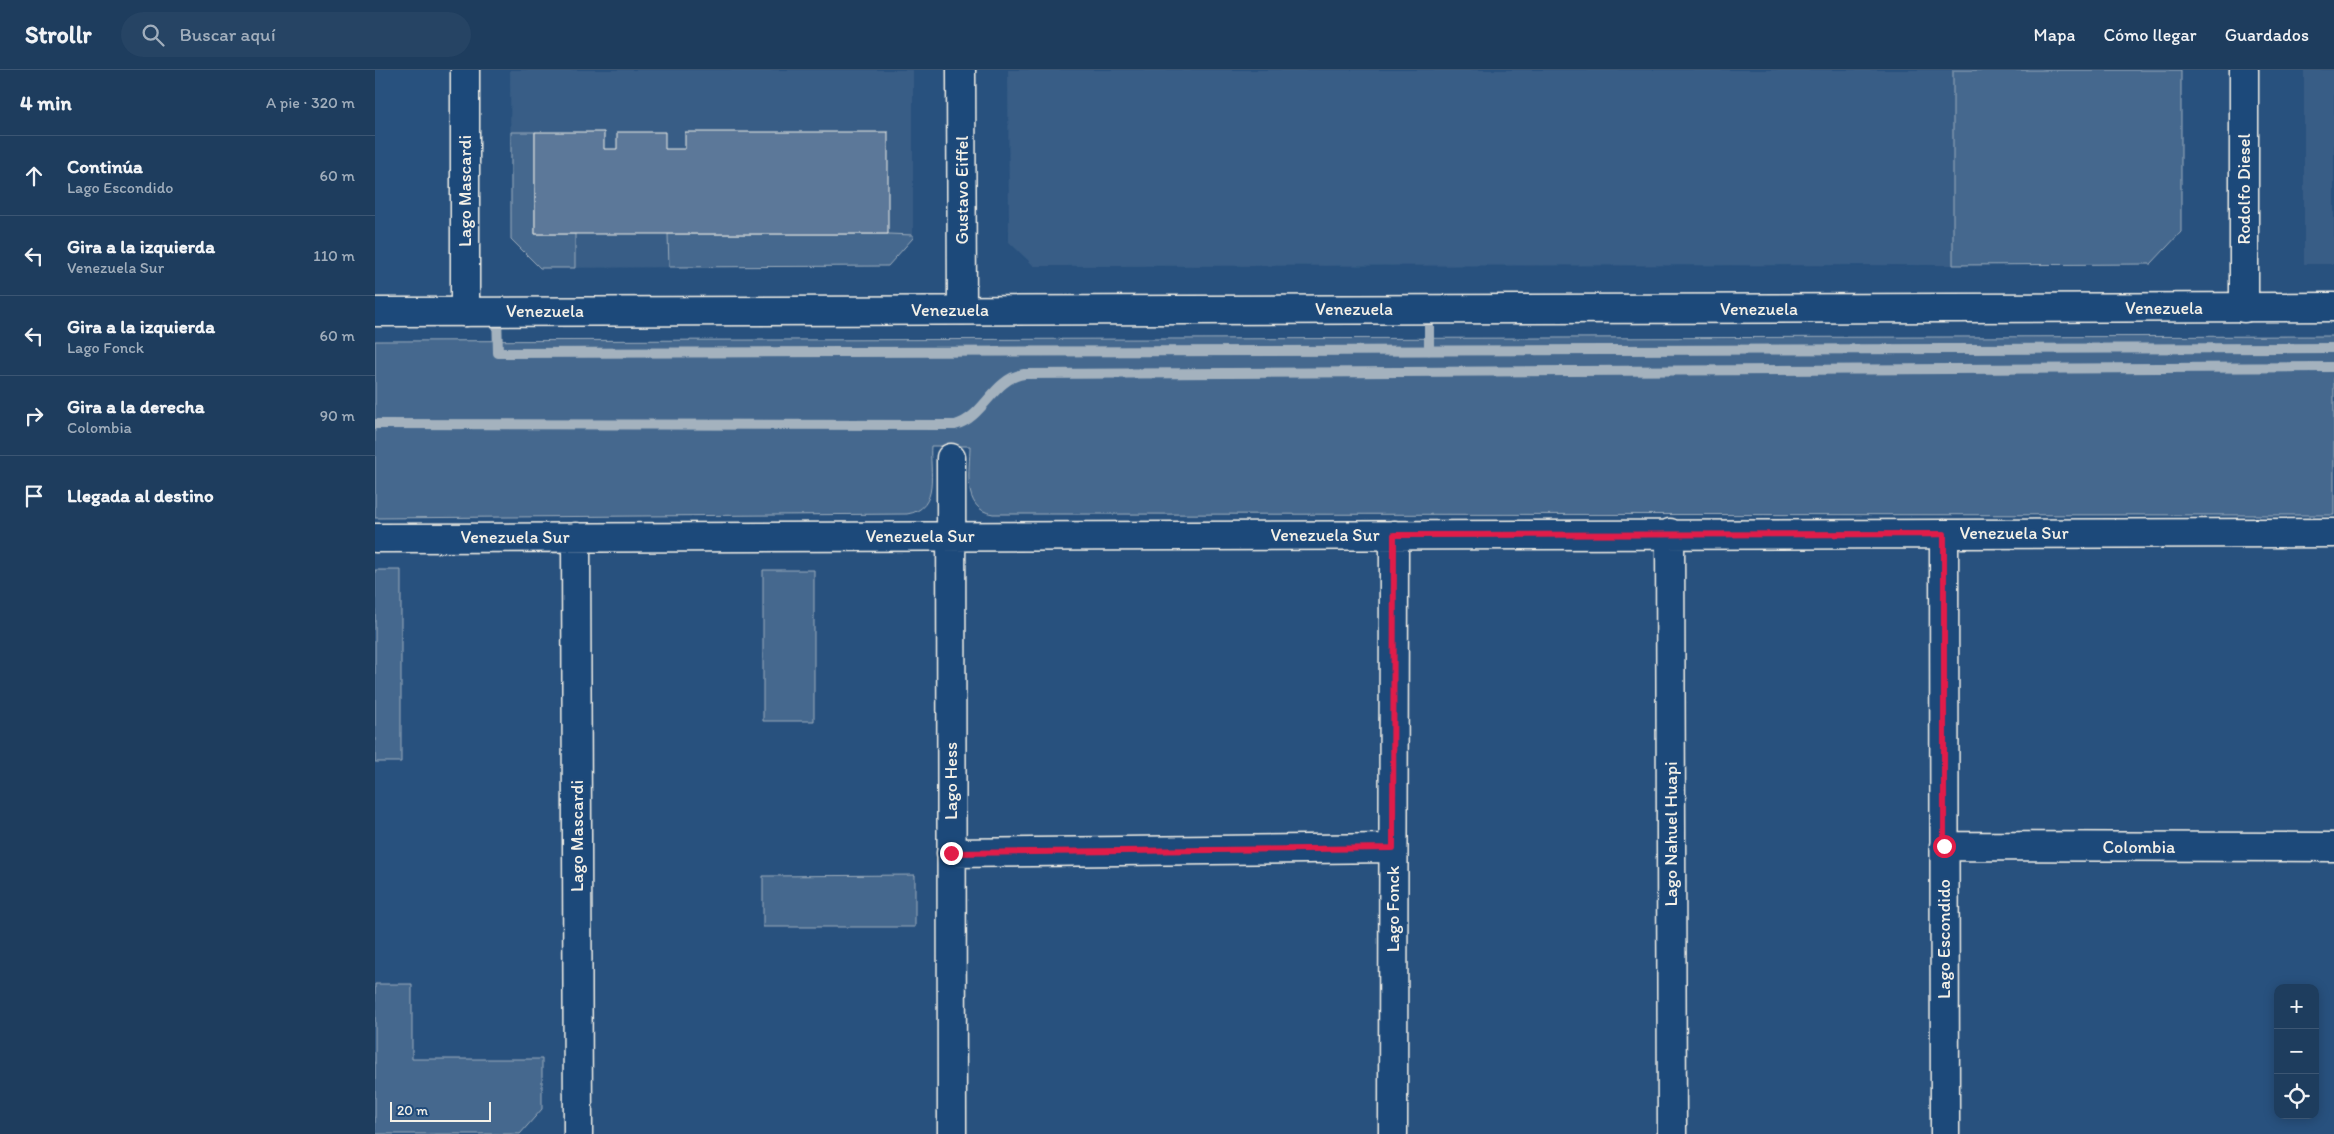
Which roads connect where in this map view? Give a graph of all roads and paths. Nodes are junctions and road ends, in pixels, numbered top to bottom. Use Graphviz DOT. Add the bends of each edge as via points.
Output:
graph roads {
  1 [pos="465,70"];
  2 [pos="961,70"];
  3 [pos="2244,70"];
  4 [pos="2334,307"];
  5 [pos="2244,308"];
  6 [pos="962,310"];
  7 [pos="375,312"];
  8 [pos="465,312"];
  9 [pos="951,458"];
  10 [pos="1670,533"];
  11 [pos="2334,533"];
  12 [pos="1944,534"];
  13 [pos="1394,535"];
  14 [pos="951,536"];
  15 [pos="576,537"];
  16 [pos="375,538"];
  17 [pos="1944,846"];
  18 [pos="2334,847"];
  19 [pos="1393,848"];
  20 [pos="951,853"];
  21 [pos="578,1134"];
  22 [pos="952,1134"];
  23 [pos="1393,1134"];
  24 [pos="1671,1134"];
  25 [pos="1945,1134"];
  1 -- 8 [label="street, Lago Mascardi"];
  2 -- 6 [label="street, Gustavo Eiffel"];
  3 -- 5 [label="street, Rodolfo Diesel"];
  4 -- 5 [label="street, Venezuela"];
  5 -- 6 [label="street, Venezuela"];
  6 -- 8 [label="street, Venezuela"];
  7 -- 8 [label="street, Venezuela"];
  9 -- 14 [label="street, Lago Hess"];
  10 -- 12 [label="street, Venezuela Sur"];
  10 -- 13 [label="street, Venezuela Sur"];
  10 -- 24 [label="street, Lago Nahuel Huapi"];
  11 -- 12 [label="street, Venezuela Sur"];
  12 -- 17 [label="street, Lago Escondido"];
  13 -- 14 [label="street, Venezuela Sur"];
  13 -- 19 [label="street, Lago Fonck"];
  14 -- 15 [label="street, Venezuela Sur"];
  14 -- 20 [label="street, Lago Hess"];
  15 -- 16 [label="street, Venezuela Sur"];
  15 -- 21 [label="street, Lago Mascardi"];
  17 -- 18 [label="street, Colombia"];
  17 -- 25 [label="street, Lago Escondido"];
  19 -- 20 [label="street"];
  19 -- 23 [label="street, Lago Fonck"];
  20 -- 22 [label="street, Lago Hess"];
}
